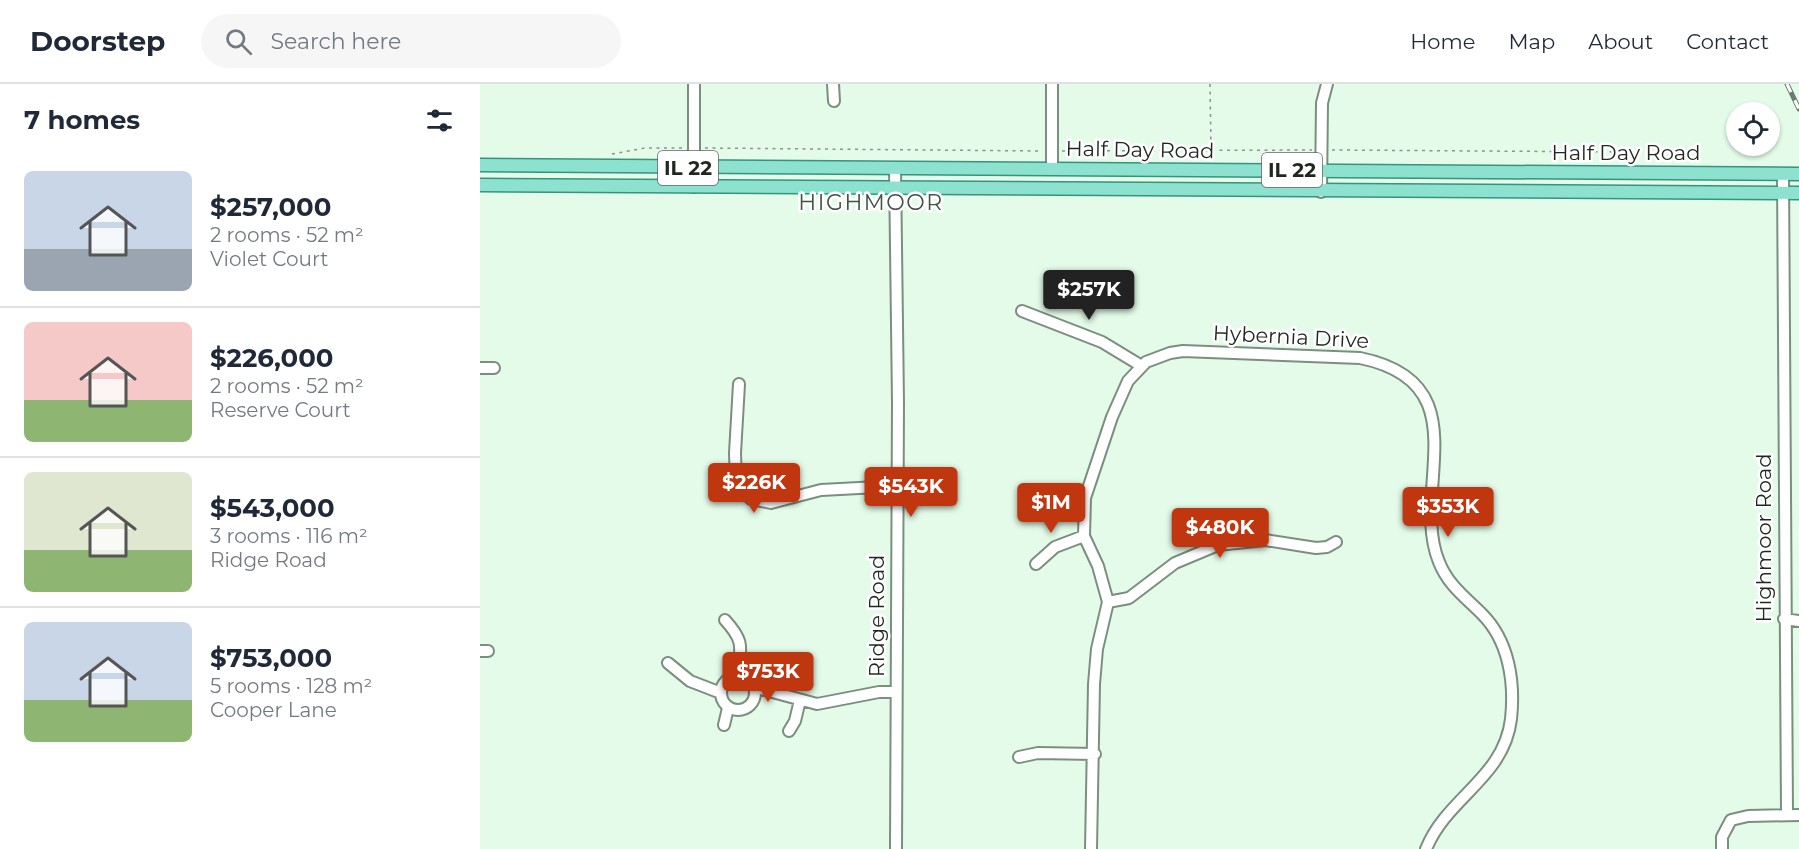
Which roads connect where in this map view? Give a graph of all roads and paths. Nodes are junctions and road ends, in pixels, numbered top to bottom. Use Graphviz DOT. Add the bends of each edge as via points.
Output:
graph roads {
  1 [pos="694,84"];
  2 [pos="833,84"];
  3 [pos="1052,84"];
  4 [pos="1210,84"];
  5 [pos="1327,84"];
  6 [pos="834,100"];
  7 [pos="1211,150"];
  8 [pos="480,165"];
  9 [pos="694,168"];
  10 [pos="895,168"];
  11 [pos="1052,168"];
  12 [pos="1321,171"];
  13 [pos="1782,174"];
  14 [pos="1799,174"];
  15 [pos="480,185"];
  16 [pos="694,187"];
  17 [pos="895,187"];
  18 [pos="1321,192"];
  19 [pos="1782,193"];
  20 [pos="1799,193"];
  21 [pos="1022,311"];
  22 [pos="1140,365"];
  23 [pos="480,368"];
  24 [pos="494,368"];
  25 [pos="739,384"];
  26 [pos="897,486"];
  27 [pos="1084,536"];
  28 [pos="1336,542"];
  29 [pos="1036,564"];
  30 [pos="1108,602"];
  31 [pos="1784,619"];
  32 [pos="725,620"];
  33 [pos="1799,621"];
  34 [pos="668,663"];
  35 [pos="738,676"];
  36 [pos="754,687"];
  37 [pos="896,692"];
  38 [pos="721,693"];
  39 [pos="800,700"];
  40 [pos="728,708"];
  41 [pos="724,725"];
  42 [pos="789,731"];
  43 [pos="1095,754"];
  44 [pos="1019,757"];
  45 [pos="1787,814"];
  46 [pos="1799,814"];
  47 [pos="896,849"];
  48 [pos="1091,849"];
  49 [pos="1426,849"];
  50 [pos="1722,849"];
  1 -- 9 [label="street"];
  2 -- 6 [label="street"];
  3 -- 11 [label="street"];
  4 -- 7 [label="path"];
  5 -- 12 [label="street" via="1322,103"];
  8 -- 9 [label="main road, Half Day Road / IL 22"];
  9 -- 10 [label="main road, Half Day Road / IL 22"];
  9 -- 16 [label="street"];
  10 -- 11 [label="main road, Half Day Road / IL 22"];
  10 -- 17 [label="street, Ridge Road"];
  11 -- 12 [label="main road, Half Day Road / IL 22"];
  12 -- 13 [label="main road, Half Day Road / IL 22"];
  12 -- 18 [label="street"];
  13 -- 14 [label="main road, Half Day Road / IL 22"];
  13 -- 19 [label="street, Highmoor Road"];
  15 -- 16 [label="main road, Half Day Road / IL 22"];
  16 -- 17 [label="main road, Half Day Road / IL 22"];
  17 -- 18 [label="main road, Half Day Road / IL 22"];
  17 -- 26 [label="street, Ridge Road"];
  18 -- 19 [label="main road, Half Day Road / IL 22"];
  19 -- 20 [label="main road, Half Day Road / IL 22"];
  19 -- 31 [label="street, Highmoor Road"];
  21 -- 22 [label="street" via="1102,342"];
  22 -- 27 [label="street" via="1121,393 1085,498"];
  22 -- 49 [label="street, Hybernia Drive" via="1170,352 1360,358 1380,362 1413,383 1427,404 1434,431 1432,516 1438,561 1455,589 1501,639 1511,676 1511,718 1500,757 1440,821"];
  23 -- 24 [label="street"];
  25 -- 26 [label="street" via="736,483 751,499 771,503 821,490"];
  26 -- 37 [label="street, Ridge Road"];
  27 -- 29 [label="street" via="1055,548"];
  27 -- 30 [label="street"];
  28 -- 30 [label="street" via="1327,548 1265,540 1218,545 1175,563 1129,598"];
  30 -- 43 [label="street" via="1097,649"];
  31 -- 33 [label="street"];
  31 -- 45 [label="street, Highmoor Road"];
  32 -- 35 [label="street" via="742,646"];
  34 -- 38 [label="street" via="690,681"];
  35 -- 36 [label="street"];
  35 -- 38 [label="street" via="724,683"];
  36 -- 39 [label="street"];
  36 -- 40 [label="street" via="755,698 749,707 739,711"];
  37 -- 39 [label="street" via="816,704"];
  37 -- 47 [label="street, Ridge Road"];
  38 -- 40 [label="street"];
  39 -- 42 [label="street"];
  40 -- 41 [label="street"];
  43 -- 44 [label="street" via="1038,753"];
  43 -- 48 [label="street"];
  45 -- 46 [label="street"];
  45 -- 50 [label="street" via="1731,820 1722,837"];
}
